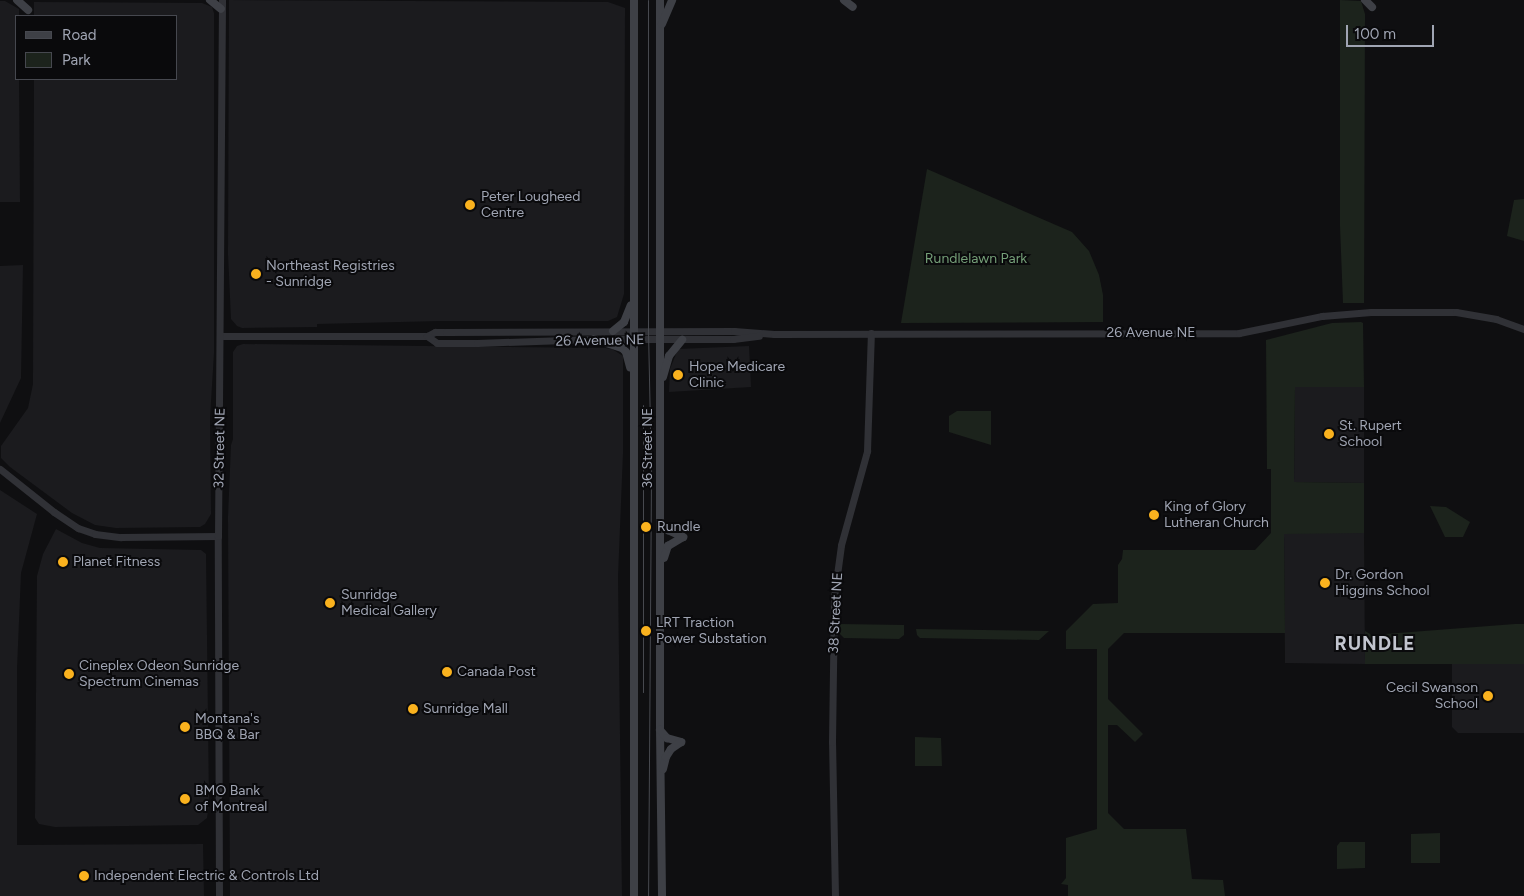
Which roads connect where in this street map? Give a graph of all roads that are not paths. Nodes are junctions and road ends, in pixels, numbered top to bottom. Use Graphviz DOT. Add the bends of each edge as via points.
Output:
graph roads {
  1 [pos="17,0"];
  2 [pos="210,0"];
  3 [pos="222,0"];
  4 [pos="627,0"];
  5 [pos="660,0"];
  6 [pos="672,0"];
  7 [pos="844,0"];
  8 [pos="1365,0"];
  9 [pos="634,4"];
  10 [pos="852,7"];
  11 [pos="1372,7"];
  12 [pos="221,9"];
  13 [pos="28,10"];
  14 [pos="660,29"];
  15 [pos="634,286"];
  16 [pos="1524,329"];
  17 [pos="613,331"];
  18 [pos="660,331"];
  19 [pos="774,334"];
  20 [pos="871,334"];
  21 [pos="221,336"];
  22 [pos="427,336"];
  23 [pos="633,336"];
  24 [pos="594,339"];
  25 [pos="660,340"];
  26 [pos="682,340"];
  27 [pos="633,384"];
  28 [pos="661,387"];
  29 [pos="0,469"];
  30 [pos="661,522"];
  31 [pos="218,536"];
  32 [pos="661,573"];
  33 [pos="660,729"];
  34 [pos="660,783"];
  35 [pos="219,896"];
  36 [pos="634,896"];
  37 [pos="662,896"];
  38 [pos="835,896"];
  1 -- 13 [label="main road"];
  2 -- 12 [label="main road"];
  3 -- 12 [label="street, 32 Street NE"];
  4 -- 9 [label="main road"];
  5 -- 14 [label="main road, 36 Street NE"];
  6 -- 14 [label="main road"];
  7 -- 10 [label="main road"];
  8 -- 11 [label="main road"];
  9 -- 15 [label="main road, 36 Street NE"];
  12 -- 21 [label="street, 32 Street NE"];
  14 -- 18 [label="main road, 36 Street NE"];
  15 -- 17 [label="main road" via="628,316"];
  15 -- 23 [label="main road, 36 Street NE"];
  16 -- 20 [label="street, 26 Avenue NE" via="1469,314 1371,312 1322,316 1240,333"];
  17 -- 22 [label="street, 26 Avenue NE" via="435,332"];
  17 -- 23 [label="street, 26 Avenue NE"];
  18 -- 19 [label="street, 26 Avenue NE"];
  18 -- 23 [label="street, 26 Avenue NE"];
  18 -- 25 [label="main road, 36 Street NE"];
  19 -- 20 [label="street, 26 Avenue NE"];
  19 -- 26 [label="street, 26 Avenue NE"];
  20 -- 38 [label="street, 38 Street NE" via="867,451 841,545 834,597 832,761"];
  21 -- 22 [label="street, 26 Avenue NE"];
  21 -- 31 [label="street, 32 Street NE"];
  22 -- 24 [label="street, 26 Avenue NE" via="437,343"];
  23 -- 24 [label="street, 26 Avenue NE"];
  23 -- 25 [label="street, 26 Avenue NE"];
  23 -- 27 [label="main road, 36 Street NE"];
  24 -- 27 [label="main road" via="616,345 626,352"];
  25 -- 26 [label="street, 26 Avenue NE"];
  25 -- 28 [label="main road, 36 Street NE"];
  26 -- 28 [label="main road" via="672,349"];
  27 -- 36 [label="main road, 36 Street NE"];
  28 -- 30 [label="main road, 36 Street NE"];
  29 -- 31 [label="street" via="54,512 78,528 95,534 121,537"];
  30 -- 32 [label="main road, 36 Street NE"];
  30 -- 32 [label="main road" via="668,530 683,537 672,542 666,550"];
  31 -- 35 [label="street, 32 Street NE"];
  32 -- 33 [label="main road, 36 Street NE"];
  33 -- 34 [label="main road, 36 Street NE"];
  33 -- 34 [label="main road" via="667,738 681,742 666,757"];
  34 -- 37 [label="main road, 36 Street NE"];
}
